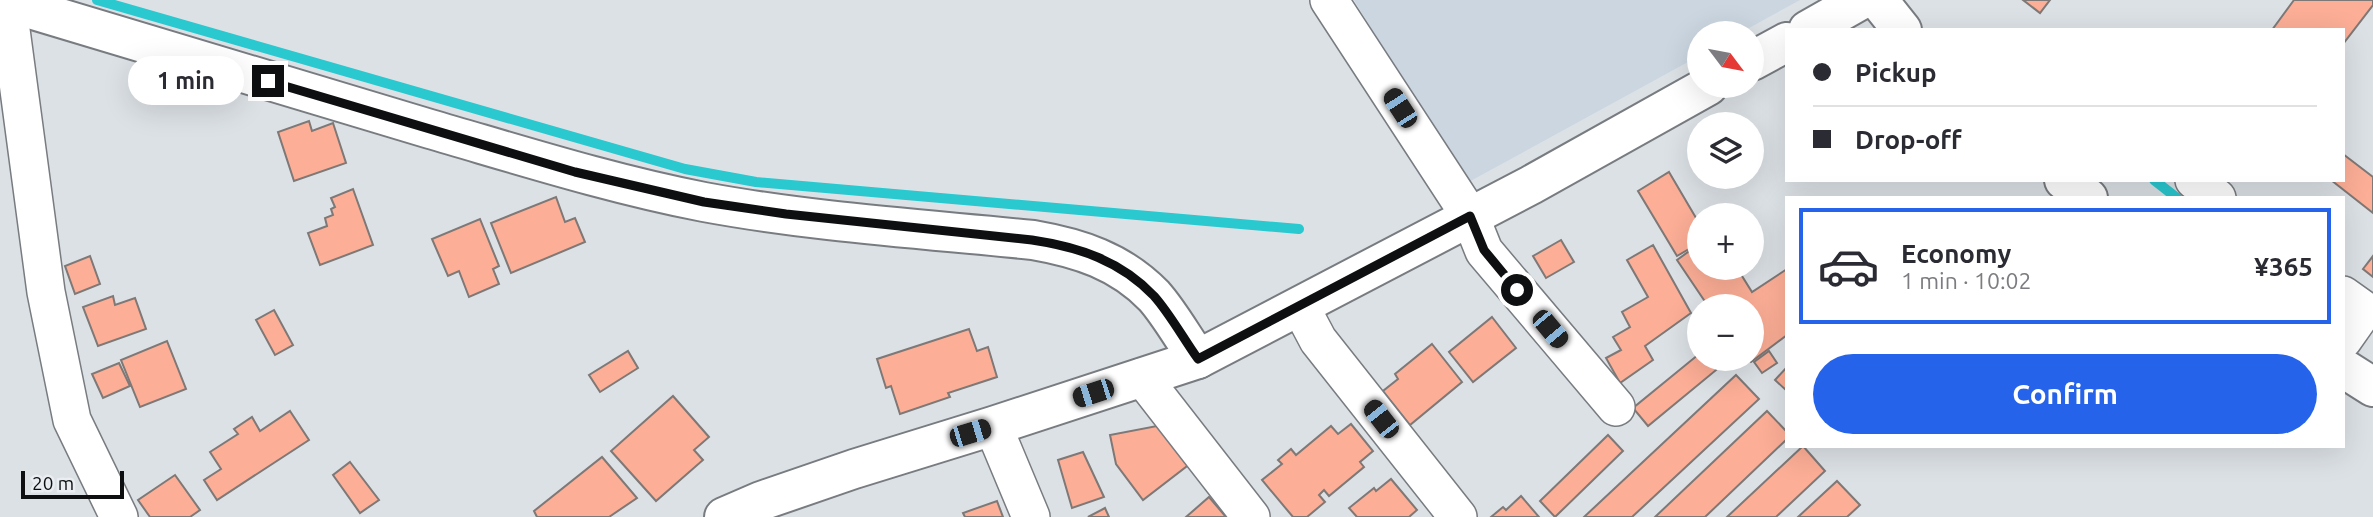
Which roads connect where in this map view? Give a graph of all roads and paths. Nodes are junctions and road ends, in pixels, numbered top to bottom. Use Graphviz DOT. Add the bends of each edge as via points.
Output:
graph roads {
  1 [pos="1329,0"];
  2 [pos="1861,0"];
  3 [pos="1878,0"];
  4 [pos="4,1"];
  5 [pos="1812,28"];
  6 [pos="1900,28"];
  7 [pos="1785,43"];
  8 [pos="1764,54"];
  9 [pos="1687,98"];
  10 [pos="2067,182"];
  11 [pos="2197,182"];
  12 [pos="2085,196"];
  13 [pos="2214,196"];
  14 [pos="1470,216"];
  15 [pos="2345,296"];
  16 [pos="1300,306"];
  17 [pos="2345,337"];
  18 [pos="1198,359"];
  19 [pos="2345,369"];
  20 [pos="1142,377"];
  21 [pos="2373,387"];
  22 [pos="1616,408"];
  23 [pos="993,426"];
  24 [pos="119,517"];
  25 [pos="724,517"];
  26 [pos="1031,517"];
  27 [pos="1251,517"];
  28 [pos="1458,517"];
  1 -- 14 [label="street"];
  2 -- 5 [label="street"];
  3 -- 6 [label="street"];
  4 -- 18 [label="street" via="563,168 672,195 786,214 1032,240 1090,253 1124,270 1154,297"];
  4 -- 24 [label="street" via="46,292 72,420"];
  7 -- 8 [label="street"];
  9 -- 14 [label="street"];
  10 -- 12 [label="street"];
  11 -- 13 [label="street"];
  14 -- 16 [label="street"];
  14 -- 22 [label="street" via="1484,250"];
  15 -- 17 [label="street" via="2364,310"];
  16 -- 18 [label="street"];
  16 -- 28 [label="street" via="1318,340"];
  18 -- 20 [label="street"];
  19 -- 21 [label="street"];
  20 -- 23 [label="street"];
  20 -- 27 [label="street"];
  23 -- 25 [label="street" via="854,469"];
  23 -- 26 [label="street"];
}
